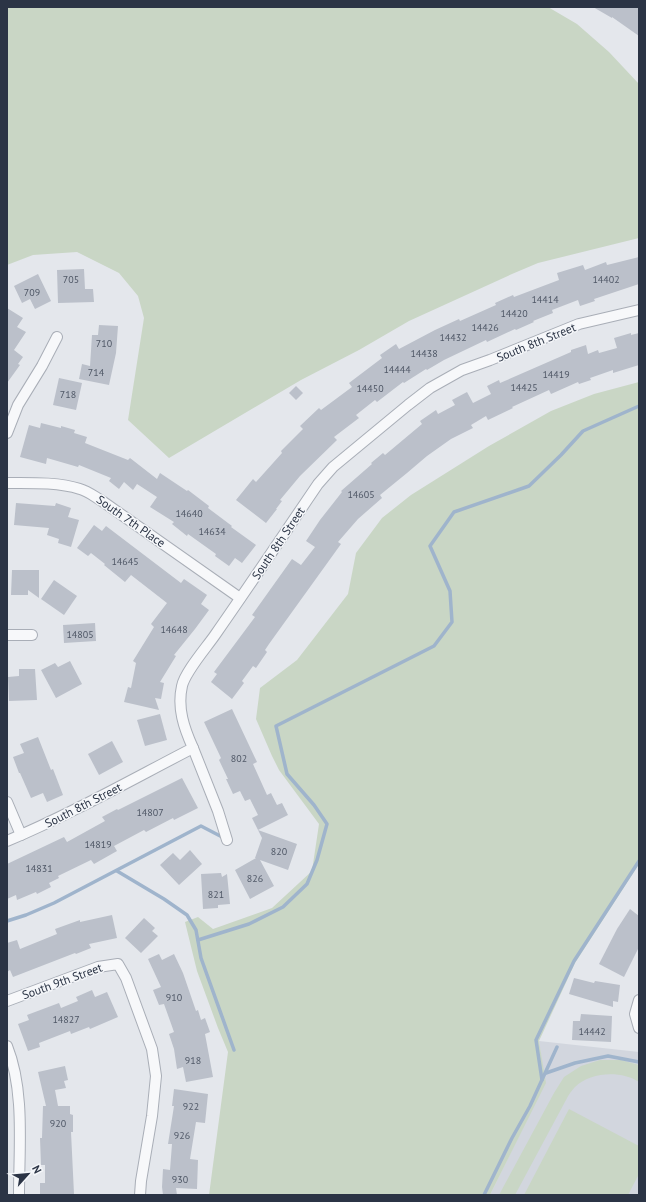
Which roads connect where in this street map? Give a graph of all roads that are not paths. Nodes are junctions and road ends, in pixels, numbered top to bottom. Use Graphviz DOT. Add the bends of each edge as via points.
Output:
graph roads {
  1 [pos="639,310"];
  2 [pos="57,337"];
  3 [pos="7,433"];
  4 [pos="7,483"];
  5 [pos="240,598"];
  6 [pos="7,635"];
  7 [pos="32,635"];
  8 [pos="193,748"];
  9 [pos="7,802"];
  10 [pos="21,835"];
  11 [pos="227,840"];
  12 [pos="7,841"];
  13 [pos="639,1000"];
  14 [pos="7,1001"];
  15 [pos="639,1028"];
  16 [pos="7,1046"];
  17 [pos="19,1195"];
  18 [pos="140,1195"];
  1 -- 5 [label="street, South 8th Street" via="579,324 462,370 430,388 332,467"];
  2 -- 3 [label="street" via="18,405"];
  4 -- 5 [label="street, South 7th Place" via="45,484 82,489"];
  5 -- 8 [label="street, South 8th Street" via="182,685 180,706 184,728"];
  6 -- 7 [label="street"];
  8 -- 10 [label="street, South 8th Street" via="91,802"];
  8 -- 11 [label="street"];
  9 -- 10 [label="street"];
  10 -- 12 [label="street, South 8th Street"];
  13 -- 15 [label="street" via="635,1014"];
  14 -- 18 [label="street, South 9th Street" via="98,966 118,964 126,978 152,1049 156,1076"];
  16 -- 17 [label="street" via="19,1091"];
}
